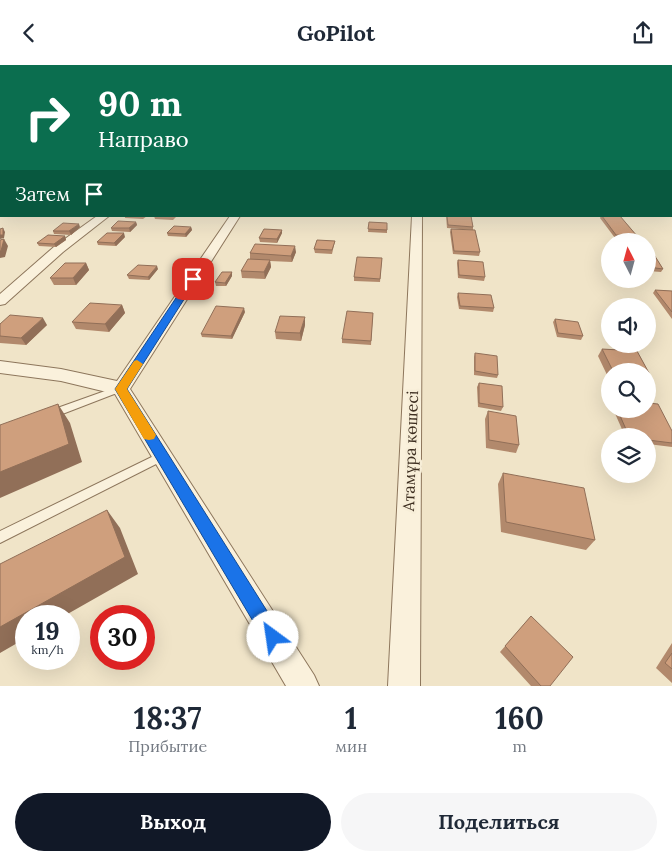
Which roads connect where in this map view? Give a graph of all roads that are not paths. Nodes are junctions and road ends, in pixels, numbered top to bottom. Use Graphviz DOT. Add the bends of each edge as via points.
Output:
graph roads {
  1 [pos="103,217"];
  2 [pos="233,217"];
  3 [pos="417,217"];
  4 [pos="0,301"];
  5 [pos="0,367"];
  6 [pos="121,389"];
  7 [pos="46,416"];
  8 [pos="162,456"];
  9 [pos="0,537"];
  10 [pos="303,686"];
  11 [pos="404,686"];
  1 -- 4 [label="street"];
  2 -- 6 [label="street"];
  3 -- 11 [label="street, Атамұра көшесі"];
  5 -- 6 [label="street" via="48,371"];
  6 -- 7 [label="lane"];
  6 -- 8 [label="street"];
  8 -- 9 [label="lane"];
  8 -- 10 [label="street"];
}
